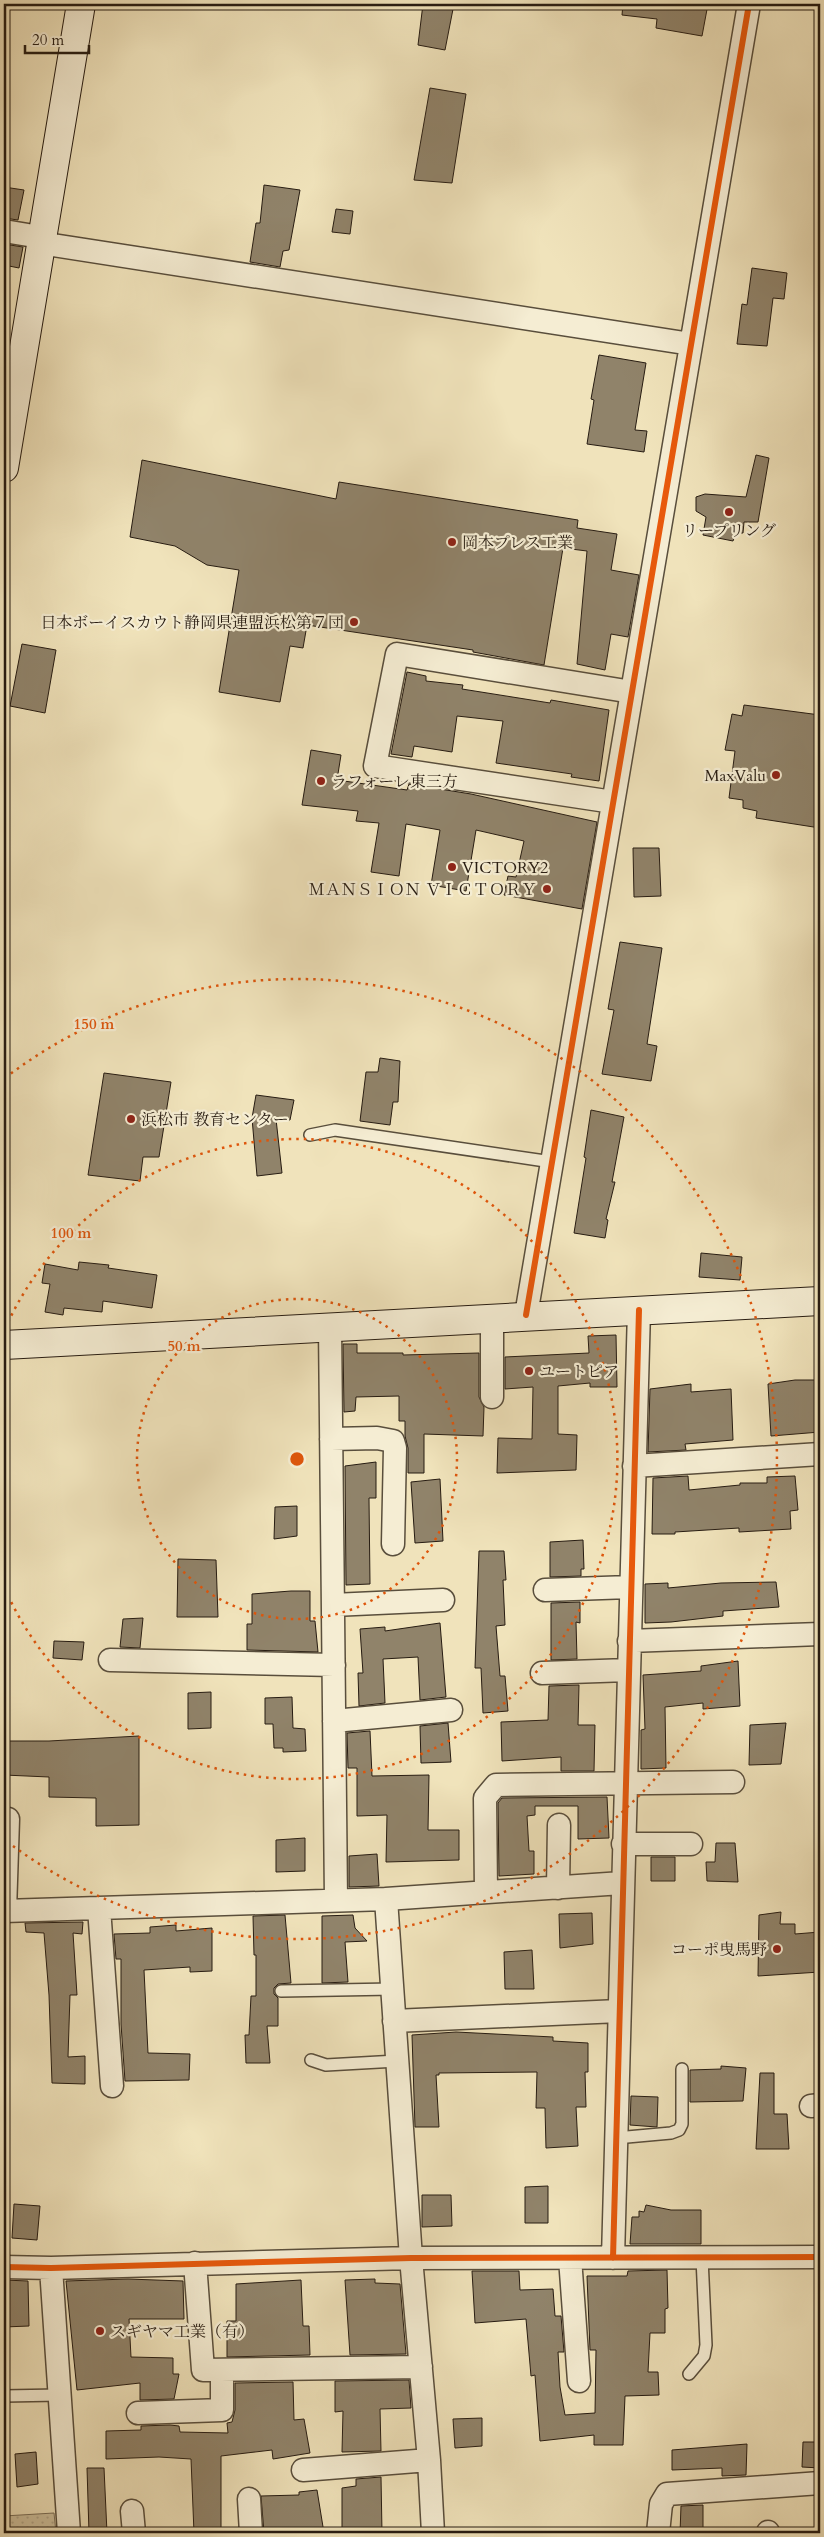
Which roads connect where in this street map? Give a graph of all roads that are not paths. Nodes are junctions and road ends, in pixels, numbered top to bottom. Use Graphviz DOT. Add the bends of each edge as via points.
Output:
graph roads {
  1 [pos="80,4"];
  2 [pos="749,4"];
  3 [pos="4,231"];
  4 [pos="40,240"];
  5 [pos="692,344"];
  6 [pos="4,468"];
  7 [pos="632,692"];
  8 [pos="613,802"];
  9 [pos="310,1135"];
  10 [pos="552,1162"];
  11 [pos="820,1301"];
  12 [pos="639,1310"];
  13 [pos="526,1315"];
  14 [pos="492,1317"];
  15 [pos="330,1326"];
  16 [pos="4,1344"];
  17 [pos="492,1397"];
  18 [pos="331,1439"];
  19 [pos="820,1454"];
  20 [pos="634,1466"];
  21 [pos="393,1544"];
  22 [pos="630,1587"];
  23 [pos="544,1590"];
  24 [pos="443,1600"];
  25 [pos="333,1605"];
  26 [pos="820,1634"];
  27 [pos="629,1641"];
  28 [pos="110,1660"];
  29 [pos="334,1665"];
  30 [pos="628,1670"];
  31 [pos="542,1673"];
  32 [pos="451,1710"];
  33 [pos="334,1721"];
  34 [pos="733,1782"];
  35 [pos="625,1783"];
  36 [pos="8,1819"];
  37 [pos="559,1825"];
  38 [pos="623,1844"];
  39 [pos="691,1844"];
  40 [pos="622,1884"];
  41 [pos="558,1888"];
  42 [pos="486,1892"];
  43 [pos="386,1899"];
  44 [pos="336,1900"];
  45 [pos="99,1908"];
  46 [pos="4,1911"];
  47 [pos="392,1989"];
  48 [pos="281,1991"];
  49 [pos="619,2011"];
  50 [pos="394,2021"];
  51 [pos="311,2060"];
  52 [pos="397,2061"];
  53 [pos="682,2069"];
  54 [pos="112,2086"];
  55 [pos="616,2138"];
  56 [pos="820,2257"];
  57 [pos="411,2258"];
  58 [pos="570,2258"];
  59 [pos="613,2258"];
  60 [pos="702,2258"];
  61 [pos="195,2263"];
  62 [pos="4,2267"];
  63 [pos="51,2268"];
  64 [pos="420,2367"];
  65 [pos="222,2370"];
  66 [pos="689,2374"];
  67 [pos="579,2381"];
  68 [pos="59,2395"];
  69 [pos="4,2396"];
  70 [pos="138,2413"];
  71 [pos="429,2460"];
  72 [pos="303,2470"];
  73 [pos="820,2482"];
  74 [pos="250,2499"];
  75 [pos="132,2511"];
  76 [pos="68,2533"];
  77 [pos="134,2533"];
  78 [pos="251,2533"];
  79 [pos="433,2533"];
  80 [pos="658,2533"];
  1 -- 4 [label="street"];
  2 -- 5 [label="street"];
  3 -- 4 [label="street"];
  4 -- 5 [label="street"];
  4 -- 6 [label="street"];
  5 -- 7 [label="street"];
  7 -- 8 [label="street"];
  7 -- 8 [label="street" via="397,654 375,766"];
  8 -- 10 [label="street"];
  9 -- 10 [label="lane" via="335,1130"];
  10 -- 13 [label="street"];
  11 -- 12 [label="street"];
  12 -- 13 [label="street"];
  12 -- 20 [label="street"];
  13 -- 14 [label="street"];
  14 -- 15 [label="street"];
  14 -- 17 [label="street"];
  15 -- 16 [label="street"];
  15 -- 18 [label="street"];
  18 -- 21 [label="street" via="393,1441"];
  18 -- 25 [label="street"];
  19 -- 20 [label="street"];
  20 -- 22 [label="street"];
  22 -- 23 [label="street"];
  22 -- 27 [label="street"];
  24 -- 25 [label="street"];
  25 -- 29 [label="street"];
  26 -- 27 [label="street"];
  27 -- 30 [label="street"];
  28 -- 29 [label="street"];
  29 -- 33 [label="street"];
  30 -- 31 [label="street"];
  30 -- 35 [label="street"];
  32 -- 33 [label="street"];
  33 -- 44 [label="street"];
  34 -- 35 [label="street"];
  35 -- 38 [label="street"];
  35 -- 42 [label="street" via="496,1785 485,1798"];
  36 -- 46 [label="street"];
  37 -- 41 [label="street"];
  38 -- 39 [label="street"];
  38 -- 40 [label="street"];
  40 -- 41 [label="street"];
  40 -- 49 [label="street"];
  41 -- 42 [label="street"];
  42 -- 43 [label="street"];
  43 -- 44 [label="street"];
  43 -- 47 [label="street"];
  44 -- 45 [label="street"];
  45 -- 46 [label="street"];
  45 -- 54 [label="street"];
  47 -- 48 [label="lane"];
  47 -- 50 [label="street"];
  49 -- 50 [label="street"];
  49 -- 55 [label="street"];
  50 -- 52 [label="street"];
  51 -- 52 [label="lane" via="326,2065"];
  52 -- 57 [label="street"];
  53 -- 55 [label="lane" via="682,2124 679,2130"];
  55 -- 59 [label="street"];
  56 -- 60 [label="street"];
  57 -- 58 [label="street"];
  57 -- 61 [label="street"];
  57 -- 64 [label="street"];
  58 -- 59 [label="street"];
  58 -- 67 [label="street"];
  59 -- 60 [label="street"];
  60 -- 66 [label="lane" via="706,2345 704,2356"];
  61 -- 63 [label="street"];
  61 -- 65 [label="street" via="203,2370"];
  62 -- 63 [label="street"];
  63 -- 68 [label="street"];
  64 -- 65 [label="street"];
  64 -- 71 [label="street"];
  65 -- 70 [label="street" via="222,2410"];
  68 -- 69 [label="lane"];
  68 -- 76 [label="street"];
  71 -- 72 [label="street"];
  71 -- 79 [label="street"];
  73 -- 80 [label="street" via="667,2494 661,2504"];
  74 -- 78 [label="street"];
  75 -- 77 [label="street"];
}
